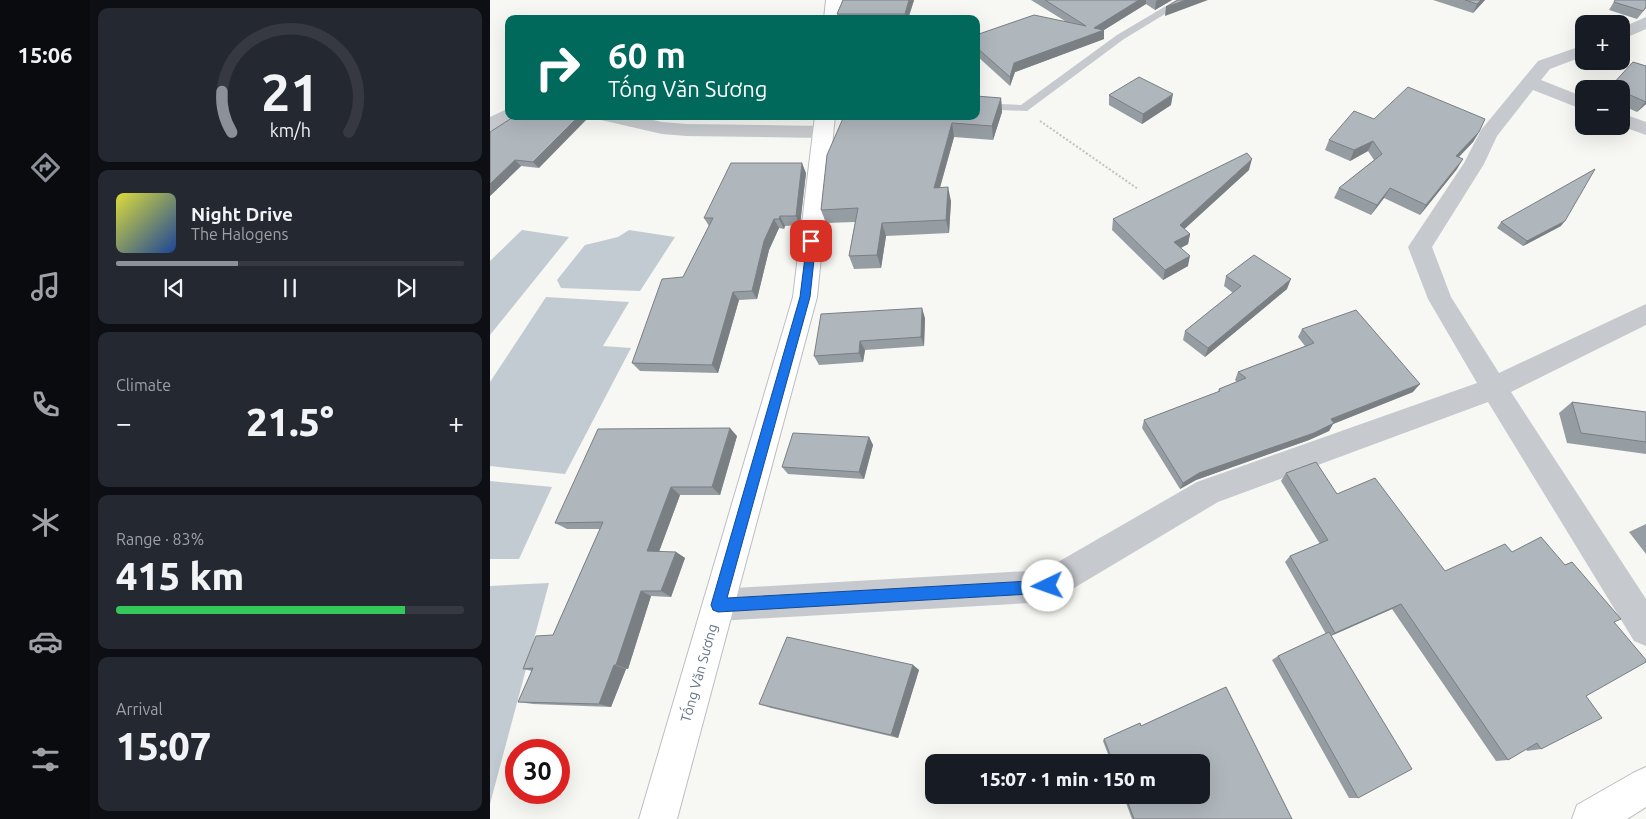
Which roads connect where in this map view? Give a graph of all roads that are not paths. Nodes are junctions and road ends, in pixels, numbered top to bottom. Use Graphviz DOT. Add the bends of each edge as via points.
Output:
graph roads {
  1 [pos="834,0"];
  2 [pos="1183,0"];
  3 [pos="832,15"];
  4 [pos="1646,23"];
  5 [pos="1630,31"];
  6 [pos="1575,53"];
  7 [pos="1531,83"];
  8 [pos="1575,100"];
  9 [pos="980,106"];
  10 [pos="505,116"];
  11 [pos="626,120"];
  12 [pos="1630,123"];
  13 [pos="824,124"];
  14 [pos="490,125"];
  15 [pos="1646,129"];
  16 [pos="1646,314"];
  17 [pos="1494,388"];
  18 [pos="718,605"];
  19 [pos="1646,629"];
  20 [pos="1646,786"];
  21 [pos="658,819"];
  22 [pos="1591,819"];
  1 -- 3 [label="street"];
  2 -- 9 [label="lane" via="1106,47 1023,109"];
  4 -- 5 [label="street"];
  6 -- 7 [label="street" via="1544,65"];
  7 -- 8 [label="street"];
  7 -- 17 [label="street" via="1488,134 1469,172 1420,247 1440,299"];
  10 -- 14 [label="street"];
  11 -- 13 [label="street" via="687,130"];
  12 -- 15 [label="street"];
  13 -- 18 [label="street, Tống Văn Sương" via="805,297"];
  16 -- 17 [label="street"];
  17 -- 18 [label="street" via="1208,492 1048,586"];
  17 -- 19 [label="street"];
  18 -- 21 [label="street, Tống Văn Sương"];
  20 -- 22 [label="street"];
}
